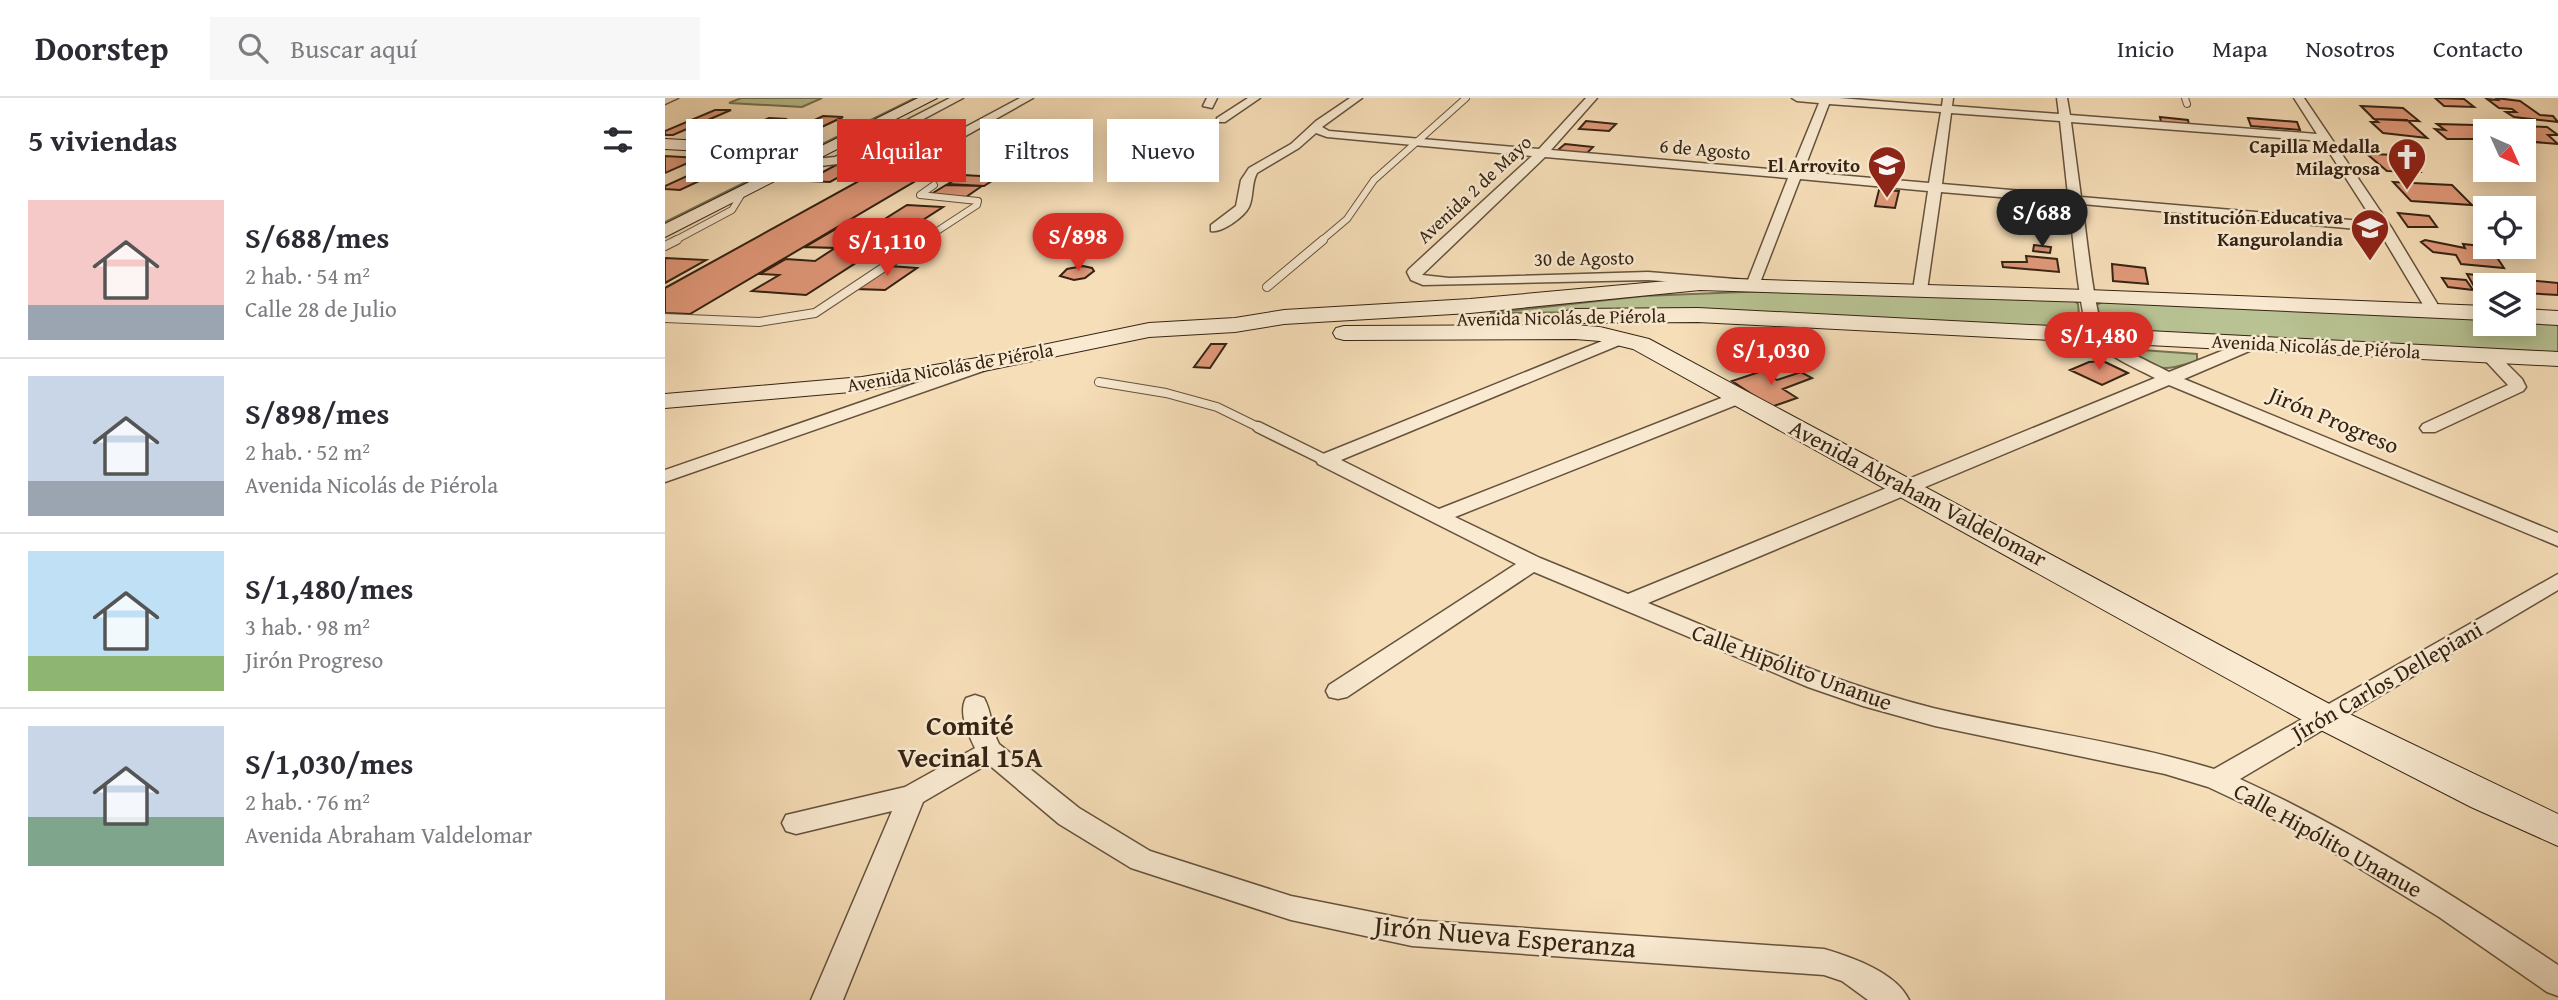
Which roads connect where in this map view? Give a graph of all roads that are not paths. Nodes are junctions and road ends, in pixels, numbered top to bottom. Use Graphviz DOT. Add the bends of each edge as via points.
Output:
graph roads {
  1 [pos="673,98"];
  2 [pos="908,98"];
  3 [pos="930,98"];
  4 [pos="958,98"];
  5 [pos="1028,98"];
  6 [pos="1255,98"];
  7 [pos="1357,98"];
  8 [pos="1466,98"];
  9 [pos="1592,98"];
  10 [pos="1797,98"];
  11 [pos="2062,98"];
  12 [pos="2299,98"];
  13 [pos="1826,99"];
  14 [pos="665,101"];
  15 [pos="1947,104"];
  16 [pos="2065,118"];
  17 [pos="917,119"];
  18 [pos="1221,120"];
  19 [pos="1316,129"];
  20 [pos="966,132"];
  21 [pos="2327,138"];
  22 [pos="1416,142"];
  23 [pos="823,144"];
  24 [pos="665,145"];
  25 [pos="823,146"];
  26 [pos="686,147"];
  27 [pos="1541,154"];
  28 [pos="823,159"];
  29 [pos="837,160"];
  30 [pos="1795,176"];
  31 [pos="741,182"];
  32 [pos="759,182"];
  33 [pos="934,185"];
  34 [pos="1935,189"];
  35 [pos="743,192"];
  36 [pos="2077,201"];
  37 [pos="665,215"];
  38 [pos="2384,227"];
  39 [pos="1216,228"];
  40 [pos="665,231"];
  41 [pos="665,246"];
  42 [pos="1416,277"];
  43 [pos="1753,285"];
  44 [pos="1267,287"];
  45 [pos="1920,290"];
  46 [pos="2088,296"];
  47 [pos="2433,310"];
  48 [pos="2473,312"];
  49 [pos="2536,317"];
  50 [pos="665,318"];
  51 [pos="2558,318"];
  52 [pos="1235,325"];
  53 [pos="1191,328"];
  54 [pos="2097,334"];
  55 [pos="1623,338"];
  56 [pos="2256,343"];
  57 [pos="2489,355"];
  58 [pos="2558,359"];
  59 [pos="989,363"];
  60 [pos="2168,378"];
  61 [pos="1098,382"];
  62 [pos="1741,397"];
  63 [pos="665,401"];
  64 [pos="2429,428"];
  65 [pos="1325,460"];
  66 [pos="665,476"];
  67 [pos="1906,487"];
  68 [pos="1439,516"];
  69 [pos="2558,540"];
  70 [pos="1532,563"];
  71 [pos="2558,581"];
  72 [pos="1627,603"];
  73 [pos="1338,691"];
  74 [pos="975,704"];
  75 [pos="2325,717"];
  76 [pos="990,751"];
  77 [pos="2217,780"];
  78 [pos="912,796"];
  79 [pos="796,823"];
  80 [pos="2558,831"];
  81 [pos="2558,982"];
  82 [pos="827,1000"];
  83 [pos="1893,1000"];
  1 -- 14 [label="street"];
  2 -- 23 [label="main road"];
  3 -- 25 [label="main road"];
  4 -- 17 [label="street"];
  5 -- 20 [label="street"];
  6 -- 18 [label="street"];
  7 -- 19 [label="street"];
  8 -- 22 [label="lane"];
  9 -- 27 [label="street, Avenida 2 de Mayo"];
  10 -- 13 [label="street"];
  11 -- 16 [label="street"];
  12 -- 21 [label="street"];
  13 -- 15 [label="street"];
  13 -- 30 [label="street"];
  15 -- 16 [label="street"];
  15 -- 34 [label="street"];
  16 -- 21 [label="street"];
  16 -- 36 [label="street"];
  19 -- 22 [label="street, 6 de Agosto" via="1327,134"];
  19 -- 39 [label="street" via="1253,171 1242,206"];
  21 -- 38 [label="street"];
  22 -- 27 [label="street, 6 de Agosto"];
  22 -- 44 [label="lane" via="1374,180 1347,219"];
  24 -- 26 [label="main road"];
  27 -- 30 [label="street, 6 de Agosto"];
  27 -- 42 [label="street, Avenida 2 de Mayo" via="1418,268"];
  28 -- 29 [label="street"];
  30 -- 34 [label="street, 6 de Agosto"];
  30 -- 43 [label="street"];
  31 -- 37 [label="main road"];
  32 -- 35 [label="main road"];
  33 -- 50 [label="lane" via="920,195 978,201 977,205 815,313 726,324"];
  34 -- 36 [label="street, 6 de Agosto"];
  34 -- 45 [label="street"];
  35 -- 40 [label="main road"];
  35 -- 41 [label="lane" via="732,210"];
  36 -- 38 [label="street, 6 de Agosto"];
  36 -- 46 [label="street"];
  38 -- 47 [label="street"];
  42 -- 43 [label="street, 30 de Agosto" via="1449,282 1648,276"];
  43 -- 45 [label="main road, Avenida Nicolás de Piérola"];
  43 -- 52 [label="main road, Avenida Nicolás de Piérola" via="1616,290"];
  45 -- 46 [label="main road, Avenida Nicolás de Piérola"];
  46 -- 47 [label="main road, Avenida Nicolás de Piérola"];
  46 -- 54 [label="street"];
  47 -- 48 [label="main road, Avenida Nicolás de Piérola"];
  49 -- 51 [label="main road"];
  52 -- 53 [label="main road, Avenida Nicolás de Piérola"];
  52 -- 54 [label="main road, Avenida Nicolás de Piérola" via="1284,329 1679,314"];
  53 -- 55 [label="main road, Avenida Abraham Valdelomar" via="1298,333 1575,332"];
  53 -- 59 [label="main road, Avenida Nicolás de Piérola" via="1149,330"];
  54 -- 56 [label="main road, Avenida Nicolás de Piérola"];
  54 -- 60 [label="street, Jirón Progreso"];
  55 -- 62 [label="main road, Avenida Abraham Valdelomar" via="1655,350"];
  55 -- 65 [label="street"];
  56 -- 57 [label="main road, Avenida Nicolás de Piérola"];
  56 -- 60 [label="street"];
  57 -- 58 [label="main road, Avenida Nicolás de Piérola"];
  57 -- 64 [label="street" via="2517,387"];
  59 -- 63 [label="main road, Avenida Nicolás de Piérola" via="862,384"];
  59 -- 66 [label="street"];
  60 -- 67 [label="street"];
  60 -- 69 [label="street, Jirón Progreso"];
  61 -- 65 [label="lane, Calle Hipólito Unanue" via="1217,407"];
  62 -- 67 [label="main road, Avenida Abraham Valdelomar"];
  62 -- 68 [label="street"];
  65 -- 68 [label="street, Calle Hipólito Unanue"];
  67 -- 72 [label="street"];
  67 -- 75 [label="main road, Avenida Abraham Valdelomar"];
  68 -- 70 [label="street, Calle Hipólito Unanue"];
  70 -- 72 [label="street, Calle Hipólito Unanue"];
  70 -- 73 [label="street"];
  71 -- 75 [label="street, Jirón Carlos Dellepiani"];
  72 -- 77 [label="street, Calle Hipólito Unanue" via="1872,700 2166,764"];
  74 -- 76 [label="street, Jirón Nueva Esperanza" via="979,731"];
  75 -- 77 [label="street, Jirón Carlos Dellepiani"];
  75 -- 80 [label="main road, Avenida Abraham Valdelomar"];
  76 -- 78 [label="street"];
  76 -- 83 [label="street, Jirón Nueva Esperanza" via="1069,816 1141,860 1291,908 1412,933 1824,962 1852,971"];
  77 -- 81 [label="street, Calle Hipólito Unanue" via="2341,843 2449,908"];
  78 -- 79 [label="street"];
  78 -- 82 [label="street"];
}
